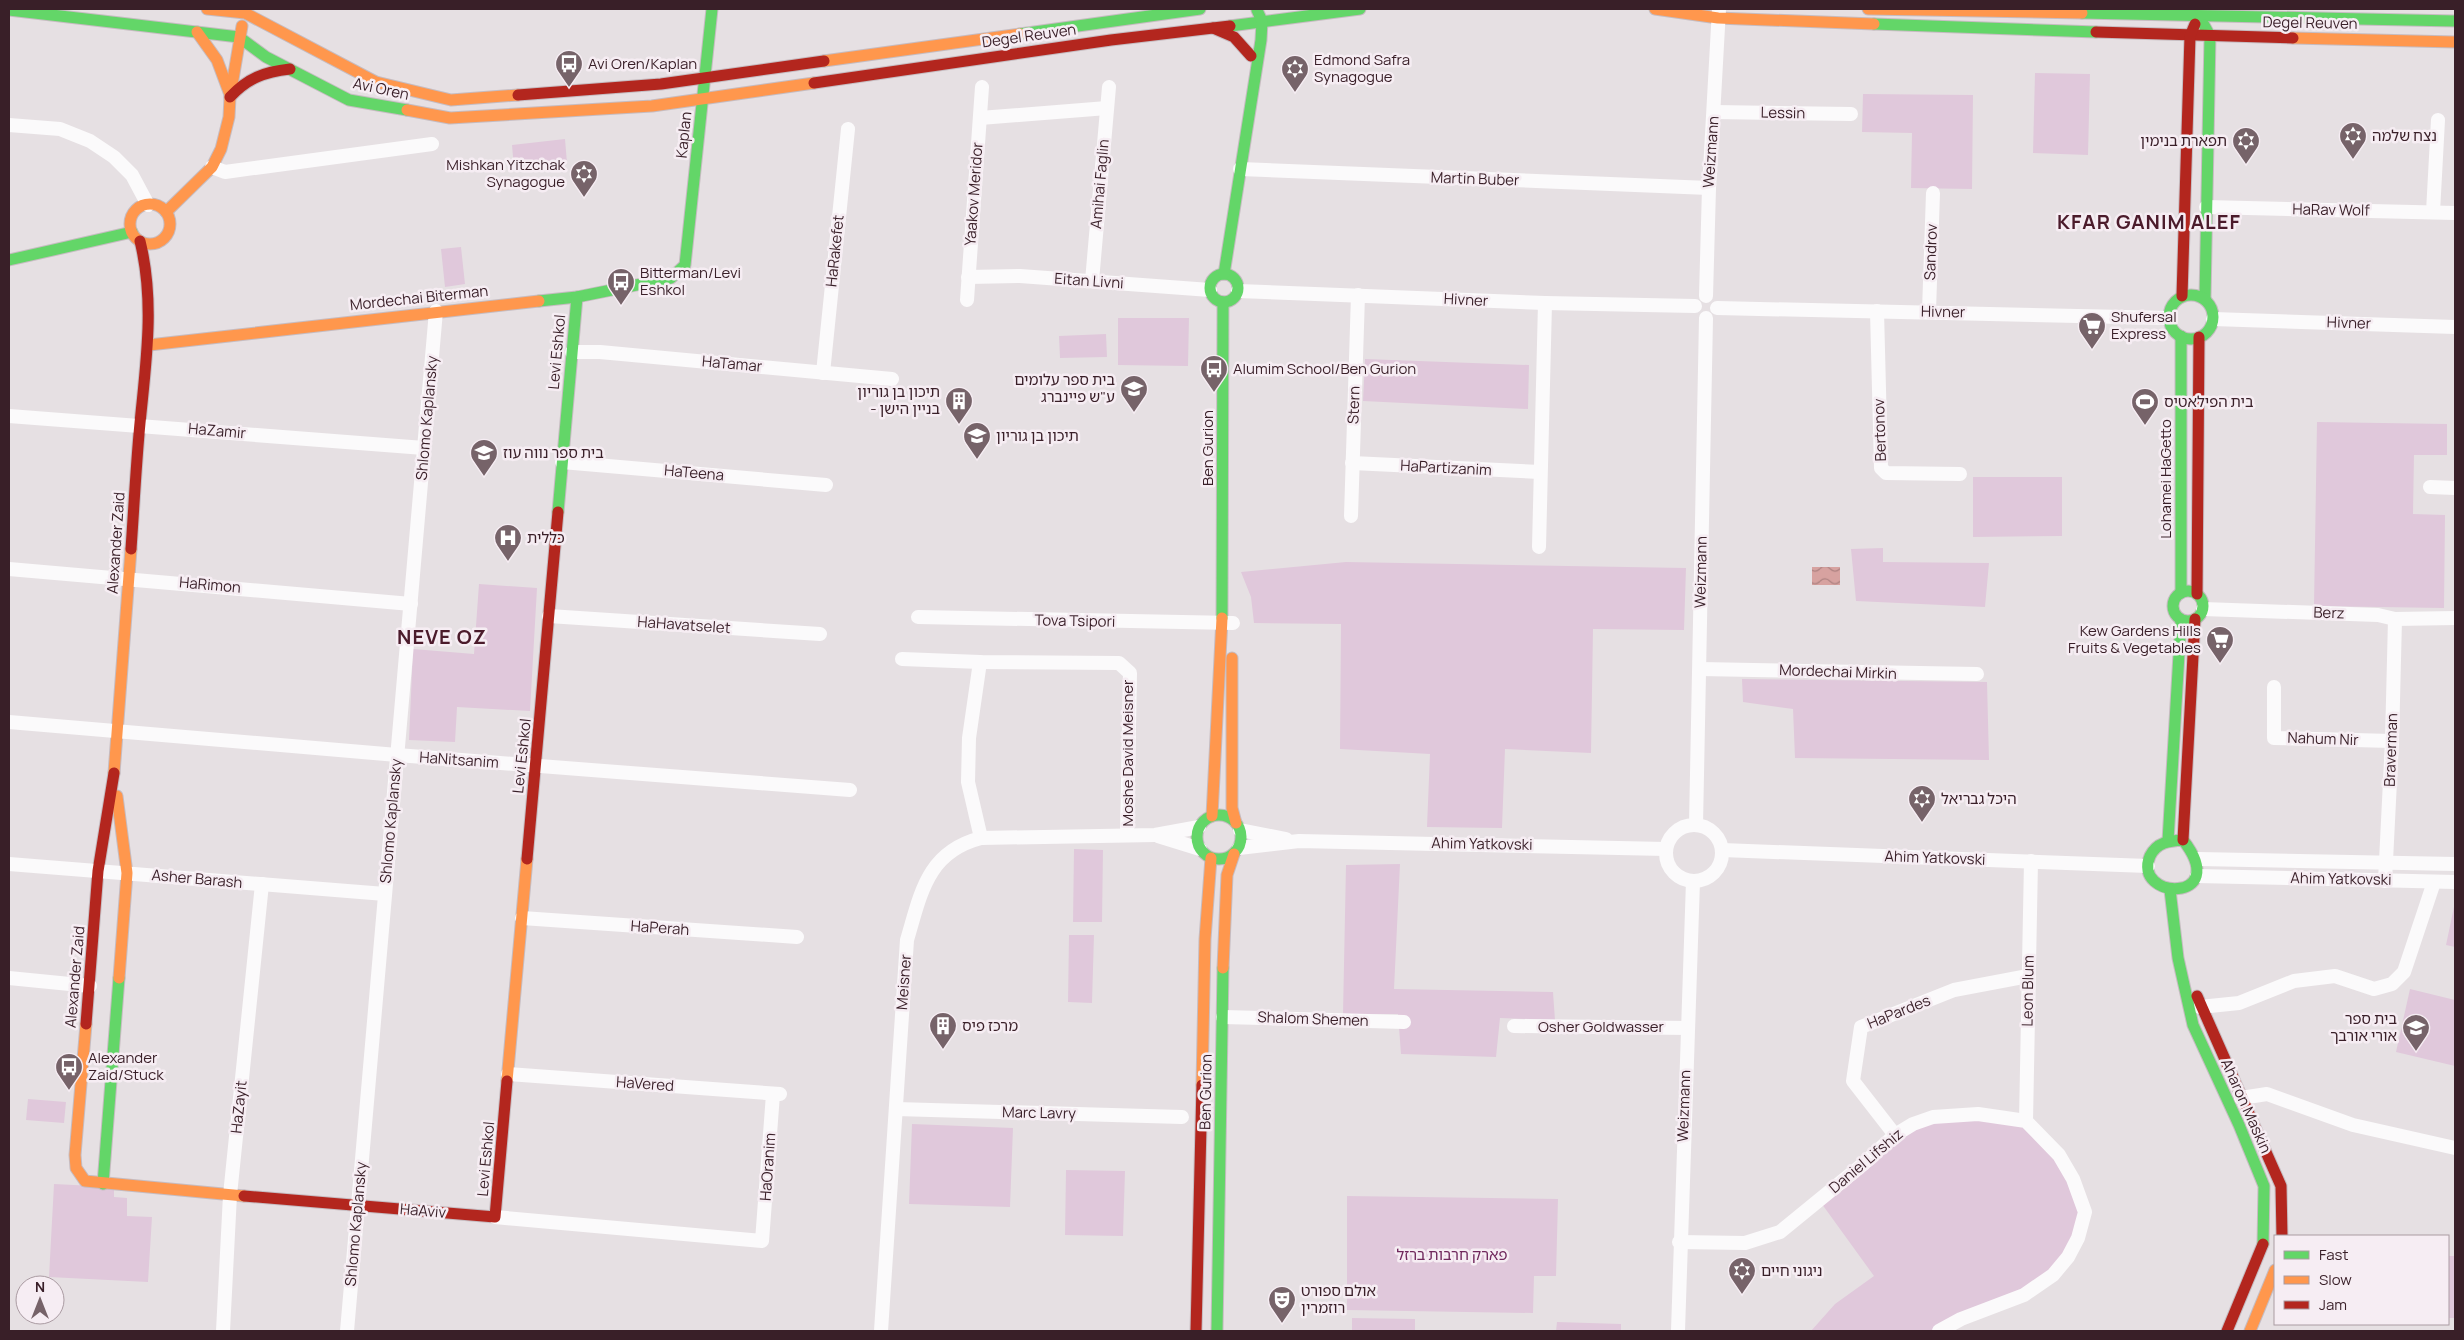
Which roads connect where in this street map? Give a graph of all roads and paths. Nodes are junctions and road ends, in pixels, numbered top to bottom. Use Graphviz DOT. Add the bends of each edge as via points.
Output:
graph roads {
  1 [pos="207,9"];
  2 [pos="712,9"];
  3 [pos="1200,9"];
  4 [pos="1252,9"];
  5 [pos="1257,9"];
  6 [pos="1360,9"];
  7 [pos="1655,9"];
  8 [pos="1868,9"];
  9 [pos="9,10"];
  10 [pos="245,11"];
  11 [pos="2199,12"];
  12 [pos="1124,14"];
  13 [pos="1719,14"];
  14 [pos="1109,15"];
  15 [pos="1262,21"];
  16 [pos="2455,22"];
  17 [pos="1248,23"];
  18 [pos="1211,27"];
  19 [pos="198,32"];
  20 [pos="2190,36"];
  21 [pos="2210,36"];
  22 [pos="239,37"];
  23 [pos="1119,39"];
  24 [pos="2455,42"];
  25 [pos="1250,56"];
  26 [pos="290,70"];
  27 [pos="704,76"];
  28 [pos="1254,80"];
  29 [pos="982,87"];
  30 [pos="1109,87"];
  31 [pos="230,97"];
  32 [pos="703,97"];
  33 [pos="1107,108"];
  34 [pos="1714,112"];
  35 [pos="1851,114"];
  36 [pos="980,118"];
  37 [pos="2438,120"];
  38 [pos="9,125"];
  39 [pos="848,130"];
  40 [pos="432,144"];
  41 [pos="212,167"];
  42 [pos="1240,169"];
  43 [pos="1709,188"];
  44 [pos="1933,193"];
  45 [pos="148,205"];
  46 [pos="2206,207"];
  47 [pos="166,212"];
  48 [pos="2434,212"];
  49 [pos="2455,213"];
  50 [pos="132,232"];
  51 [pos="140,241"];
  52 [pos="9,260"];
  53 [pos="685,265"];
  54 [pos="157,269"];
  55 [pos="1224,274"];
  56 [pos="968,277"];
  57 [pos="1092,281"];
  58 [pos="1210,290"];
  59 [pos="1238,292"];
  60 [pos="1358,295"];
  61 [pos="1706,296"];
  62 [pos="2182,296"];
  63 [pos="577,297"];
  64 [pos="967,300"];
  65 [pos="2205,300"];
  66 [pos="1223,302"];
  67 [pos="1545,303"];
  68 [pos="1695,306"];
  69 [pos="1717,308"];
  70 [pos="436,311"];
  71 [pos="1877,311"];
  72 [pos="1929,311"];
  73 [pos="149,314"];
  74 [pos="1706,318"];
  75 [pos="2169,318"];
  76 [pos="2213,319"];
  77 [pos="2455,327"];
  78 [pos="2181,336"];
  79 [pos="2199,337"];
  80 [pos="149,345"];
  81 [pos="572,352"];
  82 [pos="823,373"];
  83 [pos="892,379"];
  84 [pos="9,416"];
  85 [pos="140,425"];
  86 [pos="424,448"];
  87 [pos="562,462"];
  88 [pos="1352,463"];
  89 [pos="1540,472"];
  90 [pos="1960,474"];
  91 [pos="826,485"];
  92 [pos="2430,487"];
  93 [pos="2455,488"];
  94 [pos="1351,516"];
  95 [pos="1538,547"];
  96 [pos="9,569"];
  97 [pos="128,578"];
  98 [pos="2181,593"];
  99 [pos="2197,594"];
  100 [pos="411,604"];
  101 [pos="2199,614"];
  102 [pos="549,616"];
  103 [pos="918,617"];
  104 [pos="2455,618"];
  105 [pos="2394,619"];
  106 [pos="2181,620"];
  107 [pos="1228,623"];
  108 [pos="820,634"];
  109 [pos="902,659"];
  110 [pos="980,662"];
  111 [pos="1700,669"];
  112 [pos="1977,674"];
  113 [pos="2274,687"];
  114 [pos="9,722"];
  115 [pos="115,731"];
  116 [pos="2392,741"];
  117 [pos="397,756"];
  118 [pos="536,766"];
  119 [pos="114,774"];
  120 [pos="850,790"];
  121 [pos="1212,816"];
  122 [pos="1696,825"];
  123 [pos="1238,826"];
  124 [pos="1199,827"];
  125 [pos="1127,835"];
  126 [pos="1155,835"];
  127 [pos="980,838"];
  128 [pos="2183,840"];
  129 [pos="1299,841"];
  130 [pos="2168,841"];
  131 [pos="1666,849"];
  132 [pos="1722,850"];
  133 [pos="1236,851"];
  134 [pos="1205,854"];
  135 [pos="2198,859"];
  136 [pos="2031,861"];
  137 [pos="2387,862"];
  138 [pos="9,864"];
  139 [pos="2455,864"];
  140 [pos="2148,866"];
  141 [pos="98,871"];
  142 [pos="126,873"];
  143 [pos="2197,876"];
  144 [pos="2385,880"];
  145 [pos="1693,881"];
  146 [pos="2434,882"];
  147 [pos="2455,882"];
  148 [pos="262,884"];
  149 [pos="2182,889"];
  150 [pos="2170,890"];
  151 [pos="385,894"];
  152 [pos="522,918"];
  153 [pos="797,937"];
  154 [pos="2028,976"];
  155 [pos="9,978"];
  156 [pos="90,986"];
  157 [pos="2200,1007"];
  158 [pos="1223,1017"];
  159 [pos="1404,1022"];
  160 [pos="1514,1026"];
  161 [pos="1687,1028"];
  162 [pos="508,1074"];
  163 [pos="777,1094"];
  164 [pos="2241,1098"];
  165 [pos="896,1110"];
  166 [pos="1182,1117"];
  167 [pos="2026,1121"];
  168 [pos="1895,1135"];
  169 [pos="2455,1148"];
  170 [pos="85,1181"];
  171 [pos="103,1184"];
  172 [pos="230,1195"];
  173 [pos="358,1206"];
  174 [pos="496,1217"];
  175 [pos="2282,1235"];
  176 [pos="762,1241"];
  177 [pos="1679,1242"];
  178 [pos="2274,1272"];
  179 [pos="223,1331"];
  180 [pos="347,1331"];
  181 [pos="881,1331"];
  182 [pos="1196,1331"];
  183 [pos="1217,1331"];
  184 [pos="1678,1331"];
  185 [pos="1939,1331"];
  186 [pos="2227,1331"];
  187 [pos="2250,1331"];
  1 -- 10 [label="street, Avi Oren"];
  2 -- 27 [label="street, Kaplan"];
  3 -- 12 [label="street, Degel Reuven"];
  4 -- 17 [label="street"];
  5 -- 15 [label="street"];
  6 -- 15 [label="street, Degel Reuven"];
  7 -- 13 [label="street, Degel Reuven"];
  8 -- 11 [label="street, Degel Reuven" via="1990,13"];
  9 -- 19 [label="street, Avi Oren"];
  10 -- 22 [label="street"];
  10 -- 27 [label="street, Avi Oren" via="376,82 451,100 660,84"];
  11 -- 16 [label="street, Degel Reuven"];
  11 -- 20 [label="street"];
  11 -- 21 [label="street"];
  12 -- 14 [label="street, Degel Reuven"];
  12 -- 23 [label="street"];
  13 -- 20 [label="street, Degel Reuven"];
  13 -- 34 [label="street, Weizmann"];
  14 -- 23 [label="street"];
  14 -- 27 [label="street, Degel Reuven"];
  15 -- 17 [label="street, Degel Reuven"];
  15 -- 28 [label="street"];
  17 -- 18 [label="street, Degel Reuven"];
  17 -- 25 [label="street"];
  18 -- 23 [label="street, Degel Reuven"];
  18 -- 25 [label="street" via="1234,37"];
  19 -- 22 [label="street, Avi Oren"];
  19 -- 31 [label="street" via="211,46 220,64"];
  20 -- 21 [label="street, Degel Reuven"];
  20 -- 62 [label="street"];
  21 -- 24 [label="street, Degel Reuven"];
  21 -- 46 [label="street"];
  22 -- 26 [label="street, Avi Oren"];
  22 -- 31 [label="street"];
  23 -- 32 [label="street, Degel Reuven"];
  25 -- 28 [label="street"];
  26 -- 31 [label="street" via="261,73 246,79"];
  26 -- 32 [label="street, Avi Oren" via="349,100 450,118 652,106"];
  27 -- 32 [label="street, Kaplan"];
  28 -- 42 [label="street"];
  29 -- 36 [label="street, Yaakov Meridor"];
  30 -- 33 [label="street, Amihai Faglin"];
  31 -- 41 [label="street" via="230,117"];
  32 -- 53 [label="street, Kaplan"];
  33 -- 36 [label="street"];
  33 -- 57 [label="street, Amihai Faglin"];
  34 -- 35 [label="street, Lessin"];
  34 -- 43 [label="street, Weizmann"];
  36 -- 56 [label="street, Yaakov Meridor"];
  37 -- 48 [label="street"];
  38 -- 45 [label="street" via="60,129 90,141 114,157 132,175"];
  39 -- 82 [label="street, HaRakefet"];
  40 -- 41 [label="street" via="225,172"];
  41 -- 47 [label="street"];
  42 -- 43 [label="street, Martin Buber"];
  42 -- 55 [label="street"];
  43 -- 61 [label="street, Weizmann"];
  44 -- 72 [label="street, Sandrov"];
  45 -- 47 [label="street"];
  45 -- 50 [label="street" via="133,214"];
  46 -- 48 [label="street, HaRav Wolf"];
  46 -- 65 [label="street"];
  47 -- 51 [label="street" via="169,231 160,246"];
  48 -- 49 [label="street, HaRav Wolf"];
  50 -- 51 [label="street"];
  50 -- 52 [label="street"];
  51 -- 73 [label="street, Alexander Zaid"];
  53 -- 63 [label="street, Mordechai Biterman" via="671,278"];
  54 -- 73 [label="street, Alexander Zaid"];
  55 -- 58 [label="street" via="1212,280"];
  55 -- 59 [label="street" via="1236,282"];
  56 -- 57 [label="street, Eitan Livni" via="1020,276"];
  56 -- 64 [label="street, Yaakov Meridor"];
  57 -- 58 [label="street, Eitan Livni"];
  58 -- 66 [label="street" via="1214,299"];
  59 -- 60 [label="street, Hivner"];
  59 -- 66 [label="street" via="1232,300"];
  60 -- 67 [label="street, Hivner"];
  60 -- 88 [label="street, Stern"];
  61 -- 68 [label="street"];
  61 -- 69 [label="street" via="1714,299"];
  62 -- 65 [label="street" via="2197,295"];
  62 -- 75 [label="street" via="2171,307"];
  63 -- 70 [label="street, Mordechai Biterman"];
  63 -- 81 [label="street, Levi Eshkol"];
  65 -- 76 [label="street" via="2210,305"];
  66 -- 107 [label="street, Ben Gurion" via="1222,594"];
  67 -- 68 [label="street, Hivner"];
  67 -- 89 [label="street"];
  68 -- 74 [label="street" via="1699,316"];
  69 -- 71 [label="street, Hivner"];
  69 -- 74 [label="street" via="1714,316"];
  70 -- 80 [label="street, Mordechai Biterman"];
  70 -- 86 [label="street, Shlomo Kaplansky"];
  71 -- 72 [label="street, Hivner"];
  71 -- 90 [label="street, Bertonov" via="1881,468 1886,473"];
  72 -- 75 [label="street, Hivner"];
  73 -- 80 [label="street, Alexander Zaid"];
  74 -- 111 [label="street, Weizmann"];
  75 -- 78 [label="street" via="2171,327"];
  76 -- 77 [label="street, Hivner"];
  76 -- 79 [label="street" via="2210,328"];
  78 -- 79 [label="street"];
  78 -- 98 [label="street, Lohamei HaGetto"];
  79 -- 99 [label="street, Lohamei HaGetto"];
  80 -- 85 [label="street, Alexander Zaid"];
  81 -- 82 [label="street, HaTamar"];
  81 -- 87 [label="street, Levi Eshkol"];
  82 -- 83 [label="street, HaTamar"];
  84 -- 85 [label="street, HaZamir"];
  85 -- 86 [label="street, HaZamir"];
  85 -- 97 [label="street, Alexander Zaid"];
  86 -- 100 [label="street, Shlomo Kaplansky"];
  87 -- 91 [label="street, HaTeena"];
  87 -- 102 [label="street, Levi Eshkol"];
  88 -- 89 [label="street, HaPartizanim"];
  88 -- 94 [label="street, Stern"];
  89 -- 95 [label="street"];
  92 -- 93 [label="street"];
  96 -- 97 [label="street, HaRimon"];
  97 -- 100 [label="street, HaRimon"];
  97 -- 115 [label="street, Alexander Zaid"];
  98 -- 99 [label="street"];
  98 -- 106 [label="street, Lohamei HaGetto" via="2174,599 2173,608"];
  99 -- 101 [label="street, Lohamei HaGetto" via="2201,599"];
  100 -- 117 [label="street, Shlomo Kaplansky"];
  101 -- 105 [label="street, Berz" via="2378,615"];
  101 -- 106 [label="street"];
  101 -- 128 [label="street, Lohamei HaGetto"];
  102 -- 108 [label="street, HaHavatselet"];
  102 -- 118 [label="street, Levi Eshkol"];
  103 -- 107 [label="street, Tova Tsipori"];
  104 -- 105 [label="street, Berz"];
  105 -- 116 [label="street, Braverman"];
  106 -- 130 [label="street, Lohamei HaGetto"];
  107 -- 121 [label="street, Ben Gurion"];
  107 -- 123 [label="street, Ben Gurion" via="1232,808"];
  109 -- 110 [label="street, Moshe David Meisner"];
  110 -- 125 [label="street, Moshe David Meisner" via="1119,663 1130,673"];
  110 -- 127 [label="street" via="968,782"];
  111 -- 112 [label="street, Mordechai Mirkin"];
  111 -- 122 [label="street, Weizmann"];
  113 -- 116 [label="street, Nahum Nir" via="2274,738"];
  114 -- 115 [label="street, HaNitsanim"];
  115 -- 117 [label="street, HaNitsanim"];
  115 -- 119 [label="street, Alexander Zaid"];
  116 -- 137 [label="street, Braverman"];
  117 -- 118 [label="street, HaNitsanim"];
  117 -- 151 [label="street, Shlomo Kaplansky"];
  118 -- 120 [label="street, HaNitsanim"];
  118 -- 152 [label="street, Levi Eshkol"];
  119 -- 141 [label="street, Alexander Zaid"];
  119 -- 142 [label="street, Alexander Zaid"];
  121 -- 123 [label="street" via="1224,815"];
  121 -- 124 [label="street"];
  122 -- 131 [label="street" via="1678,830"];
  122 -- 132 [label="street" via="1710,830"];
  123 -- 129 [label="street, Ahim Yatkovski"];
  123 -- 133 [label="street" via="1242,840"];
  124 -- 126 [label="street, Meisner"];
  124 -- 134 [label="street" via="1197,838"];
  125 -- 126 [label="street, Meisner"];
  125 -- 127 [label="street, Meisner"];
  126 -- 134 [label="street, Meisner"];
  127 -- 165 [label="street, Meisner" via="967,842 933,867 922,890 907,940"];
  128 -- 130 [label="street"];
  128 -- 135 [label="street" via="2195,851"];
  129 -- 131 [label="street, Ahim Yatkovski"];
  129 -- 133 [label="street, Ahim Yatkovski"];
  130 -- 140 [label="street" via="2154,850"];
  131 -- 145 [label="street" via="1673,872"];
  132 -- 136 [label="street, Ahim Yatkovski"];
  132 -- 145 [label="street" via="1718,868 1712,876"];
  133 -- 134 [label="street" via="1223,859"];
  133 -- 158 [label="street, Ben Gurion" via="1227,875"];
  134 -- 182 [label="street, Ben Gurion"];
  135 -- 137 [label="street, Ahim Yatkovski"];
  135 -- 143 [label="street"];
  136 -- 140 [label="street, Ahim Yatkovski"];
  136 -- 154 [label="street, Leon Blum"];
  137 -- 139 [label="street, Ahim Yatkovski"];
  137 -- 144 [label="street, Braverman"];
  138 -- 141 [label="street, Asher Barash"];
  140 -- 150 [label="street" via="2157,884"];
  141 -- 142 [label="street, Asher Barash"];
  141 -- 156 [label="street, Alexander Zaid"];
  142 -- 148 [label="street, Asher Barash"];
  142 -- 171 [label="street, Alexander Zaid"];
  143 -- 144 [label="street, Ahim Yatkovski"];
  143 -- 149 [label="street"];
  144 -- 146 [label="street, Ahim Yatkovski"];
  145 -- 161 [label="street, Weizmann"];
  146 -- 147 [label="street, Ahim Yatkovski"];
  146 -- 157 [label="street" via="2404,972 2392,984 2374,989 2335,976 2294,981 2239,1003"];
  148 -- 151 [label="street, Asher Barash"];
  148 -- 172 [label="street, HaZayit"];
  149 -- 150 [label="street"];
  149 -- 157 [label="street, Aharon Maskin" via="2187,952"];
  150 -- 186 [label="street, Aharon Maskin" via="2178,958 2193,1025 2240,1125 2264,1186 2263,1248"];
  151 -- 173 [label="street, Shlomo Kaplansky"];
  152 -- 153 [label="street, HaPerah"];
  152 -- 162 [label="street, Levi Eshkol"];
  154 -- 167 [label="street, Leon Blum"];
  154 -- 168 [label="street, HaPardes" via="1954,990 1861,1027 1853,1081"];
  155 -- 156 [label="street"];
  156 -- 170 [label="street, Alexander Zaid" via="75,1155 76,1168"];
  157 -- 164 [label="street, Aharon Maskin"];
  158 -- 159 [label="street, Shalom Shemen"];
  158 -- 183 [label="street, Ben Gurion"];
  160 -- 161 [label="street, Osher Goldwasser"];
  161 -- 177 [label="street, Weizmann"];
  162 -- 163 [label="street, HaVered"];
  162 -- 174 [label="street, Levi Eshkol"];
  163 -- 176 [label="street, HaOranim"];
  164 -- 169 [label="street" via="2267,1094 2352,1125"];
  164 -- 175 [label="street, Aharon Maskin" via="2281,1186"];
  165 -- 166 [label="street, Marc Lavry"];
  165 -- 181 [label="street, Meisner"];
  167 -- 168 [label="street, Daniel Lifshiz" via="1978,1114 1933,1117"];
  167 -- 185 [label="street" via="2059,1155 2073,1179 2085,1212 2078,1238 2053,1275 2024,1295"];
  168 -- 177 [label="street, Daniel Lifshiz" via="1780,1232 1745,1243"];
  170 -- 171 [label="street, HaAviv"];
  171 -- 172 [label="street, HaAviv"];
  172 -- 173 [label="street, HaAviv"];
  172 -- 179 [label="street, HaZayit"];
  173 -- 174 [label="street, HaAviv"];
  173 -- 180 [label="street, Shlomo Kaplansky"];
  174 -- 176 [label="street, HaAviv"];
  177 -- 184 [label="street, Weizmann"];
  178 -- 187 [label="street"];
}
